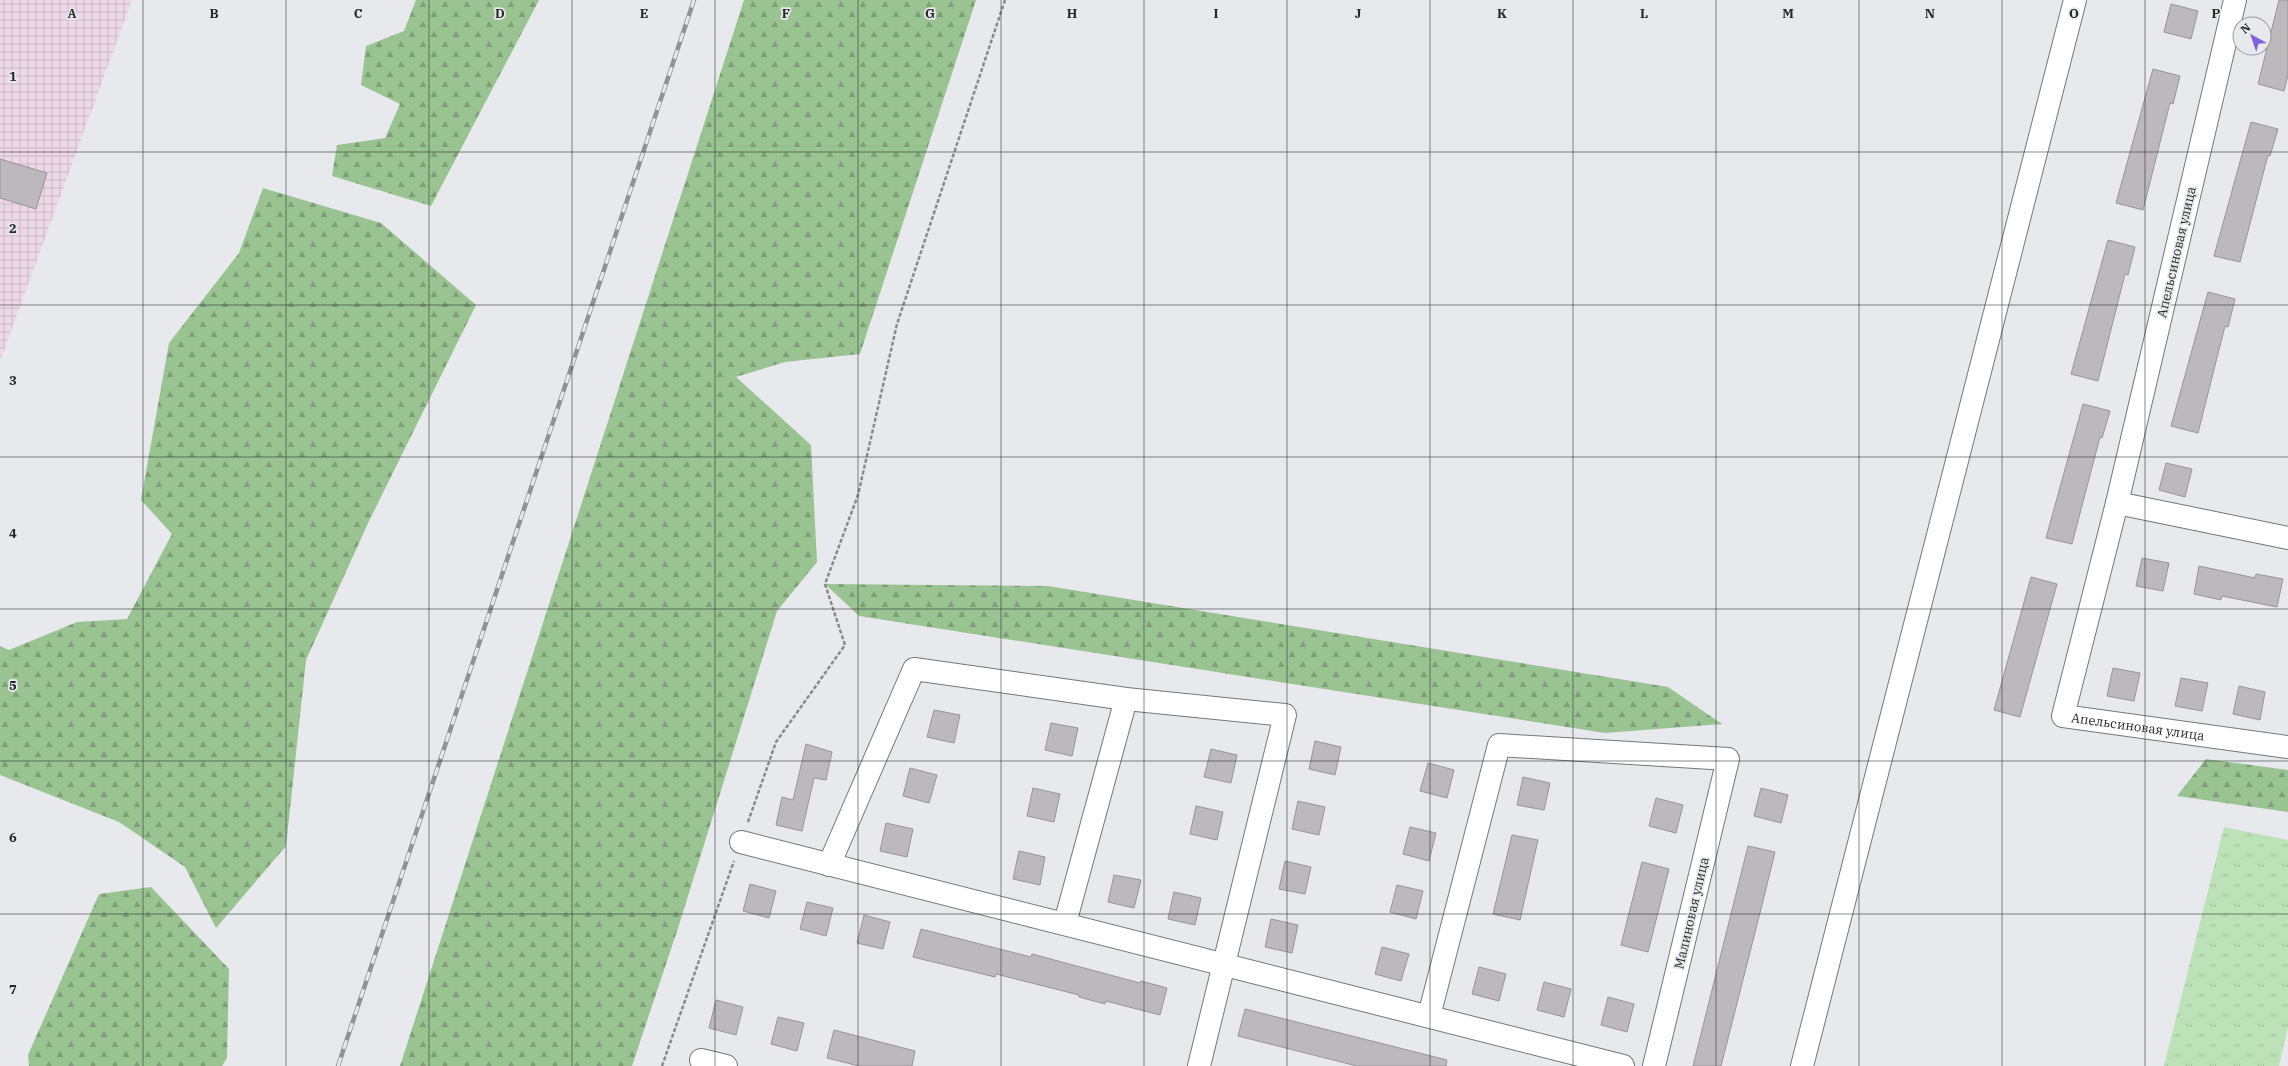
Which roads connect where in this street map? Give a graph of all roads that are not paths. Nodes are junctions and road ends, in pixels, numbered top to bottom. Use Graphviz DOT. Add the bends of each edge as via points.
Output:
graph roads {
  1 [pos="2075,0"];
  2 [pos="2235,0"];
  3 [pos="2117,503"];
  4 [pos="2288,538"];
  5 [pos="1126,699"];
  6 [pos="2288,747"];
  7 [pos="741,842"];
  8 [pos="829,865"];
  9 [pos="1065,923"];
  10 [pos="1223,965"];
  11 [pos="1430,1016"];
  12 [pos="701,1060"];
  13 [pos="726,1066"];
  14 [pos="1199,1066"];
  15 [pos="1623,1066"];
  16 [pos="1654,1066"];
  17 [pos="1802,1066"];
  1 -- 17 [label="street"];
  2 -- 3 [label="street, Апельсиновая улица"];
  3 -- 4 [label="street"];
  3 -- 6 [label="street, Апельсиновая улица" via="2063,716"];
  5 -- 8 [label="street" via="914,669"];
  5 -- 9 [label="street"];
  5 -- 10 [label="street" via="1284,715"];
  7 -- 8 [label="street"];
  8 -- 9 [label="street"];
  9 -- 10 [label="street"];
  10 -- 11 [label="street"];
  10 -- 14 [label="street"];
  11 -- 15 [label="street"];
  11 -- 16 [label="street, Малиновая улица" via="1499,745 1728,759"];
  12 -- 13 [label="street"];
}
